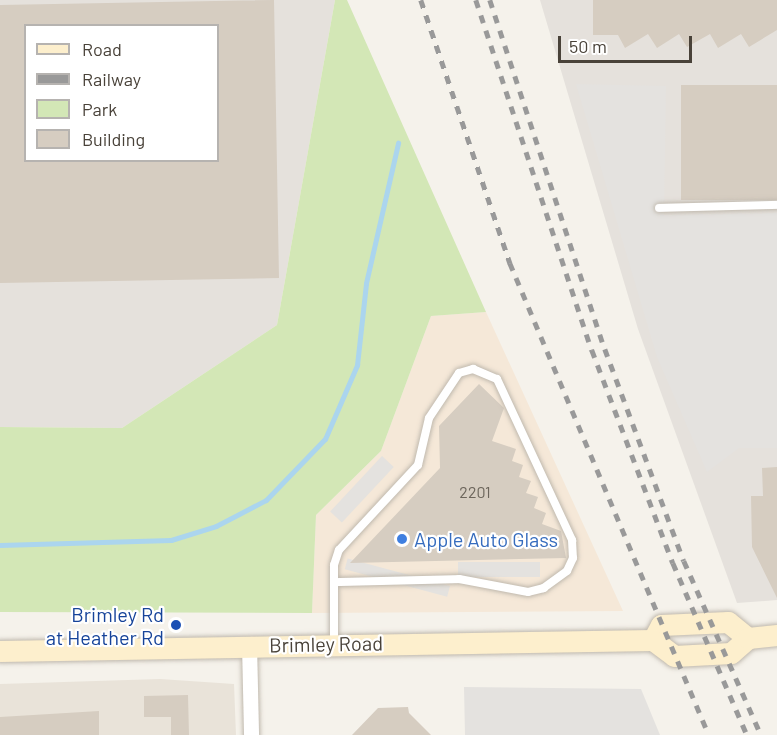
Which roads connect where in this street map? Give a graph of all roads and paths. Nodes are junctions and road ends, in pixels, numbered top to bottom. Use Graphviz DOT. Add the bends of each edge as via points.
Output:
graph roads {
  1 [pos="777,205"];
  2 [pos="659,208"];
  3 [pos="334,582"];
  4 [pos="777,635"];
  5 [pos="748,638"];
  6 [pos="653,640"];
  7 [pos="249,644"];
  8 [pos="334,644"];
  9 [pos="0,651"];
  10 [pos="251,735"];
  1 -- 2 [label="lane"];
  3 -- 3 [label="lane" via="339,550 418,465 429,417 443,391 459,374 473,369 497,379 572,540 573,558 567,571 544,588 528,592 459,579"];
  3 -- 8 [label="lane"];
  4 -- 5 [label="main road"];
  5 -- 6 [label="main road" via="731,653 674,656"];
  5 -- 6 [label="main road" via="728,622 661,625"];
  6 -- 8 [label="main road, Brimley Road"];
  7 -- 8 [label="main road, Brimley Road"];
  7 -- 9 [label="main road, Brimley Road"];
  7 -- 10 [label="street"];
}
